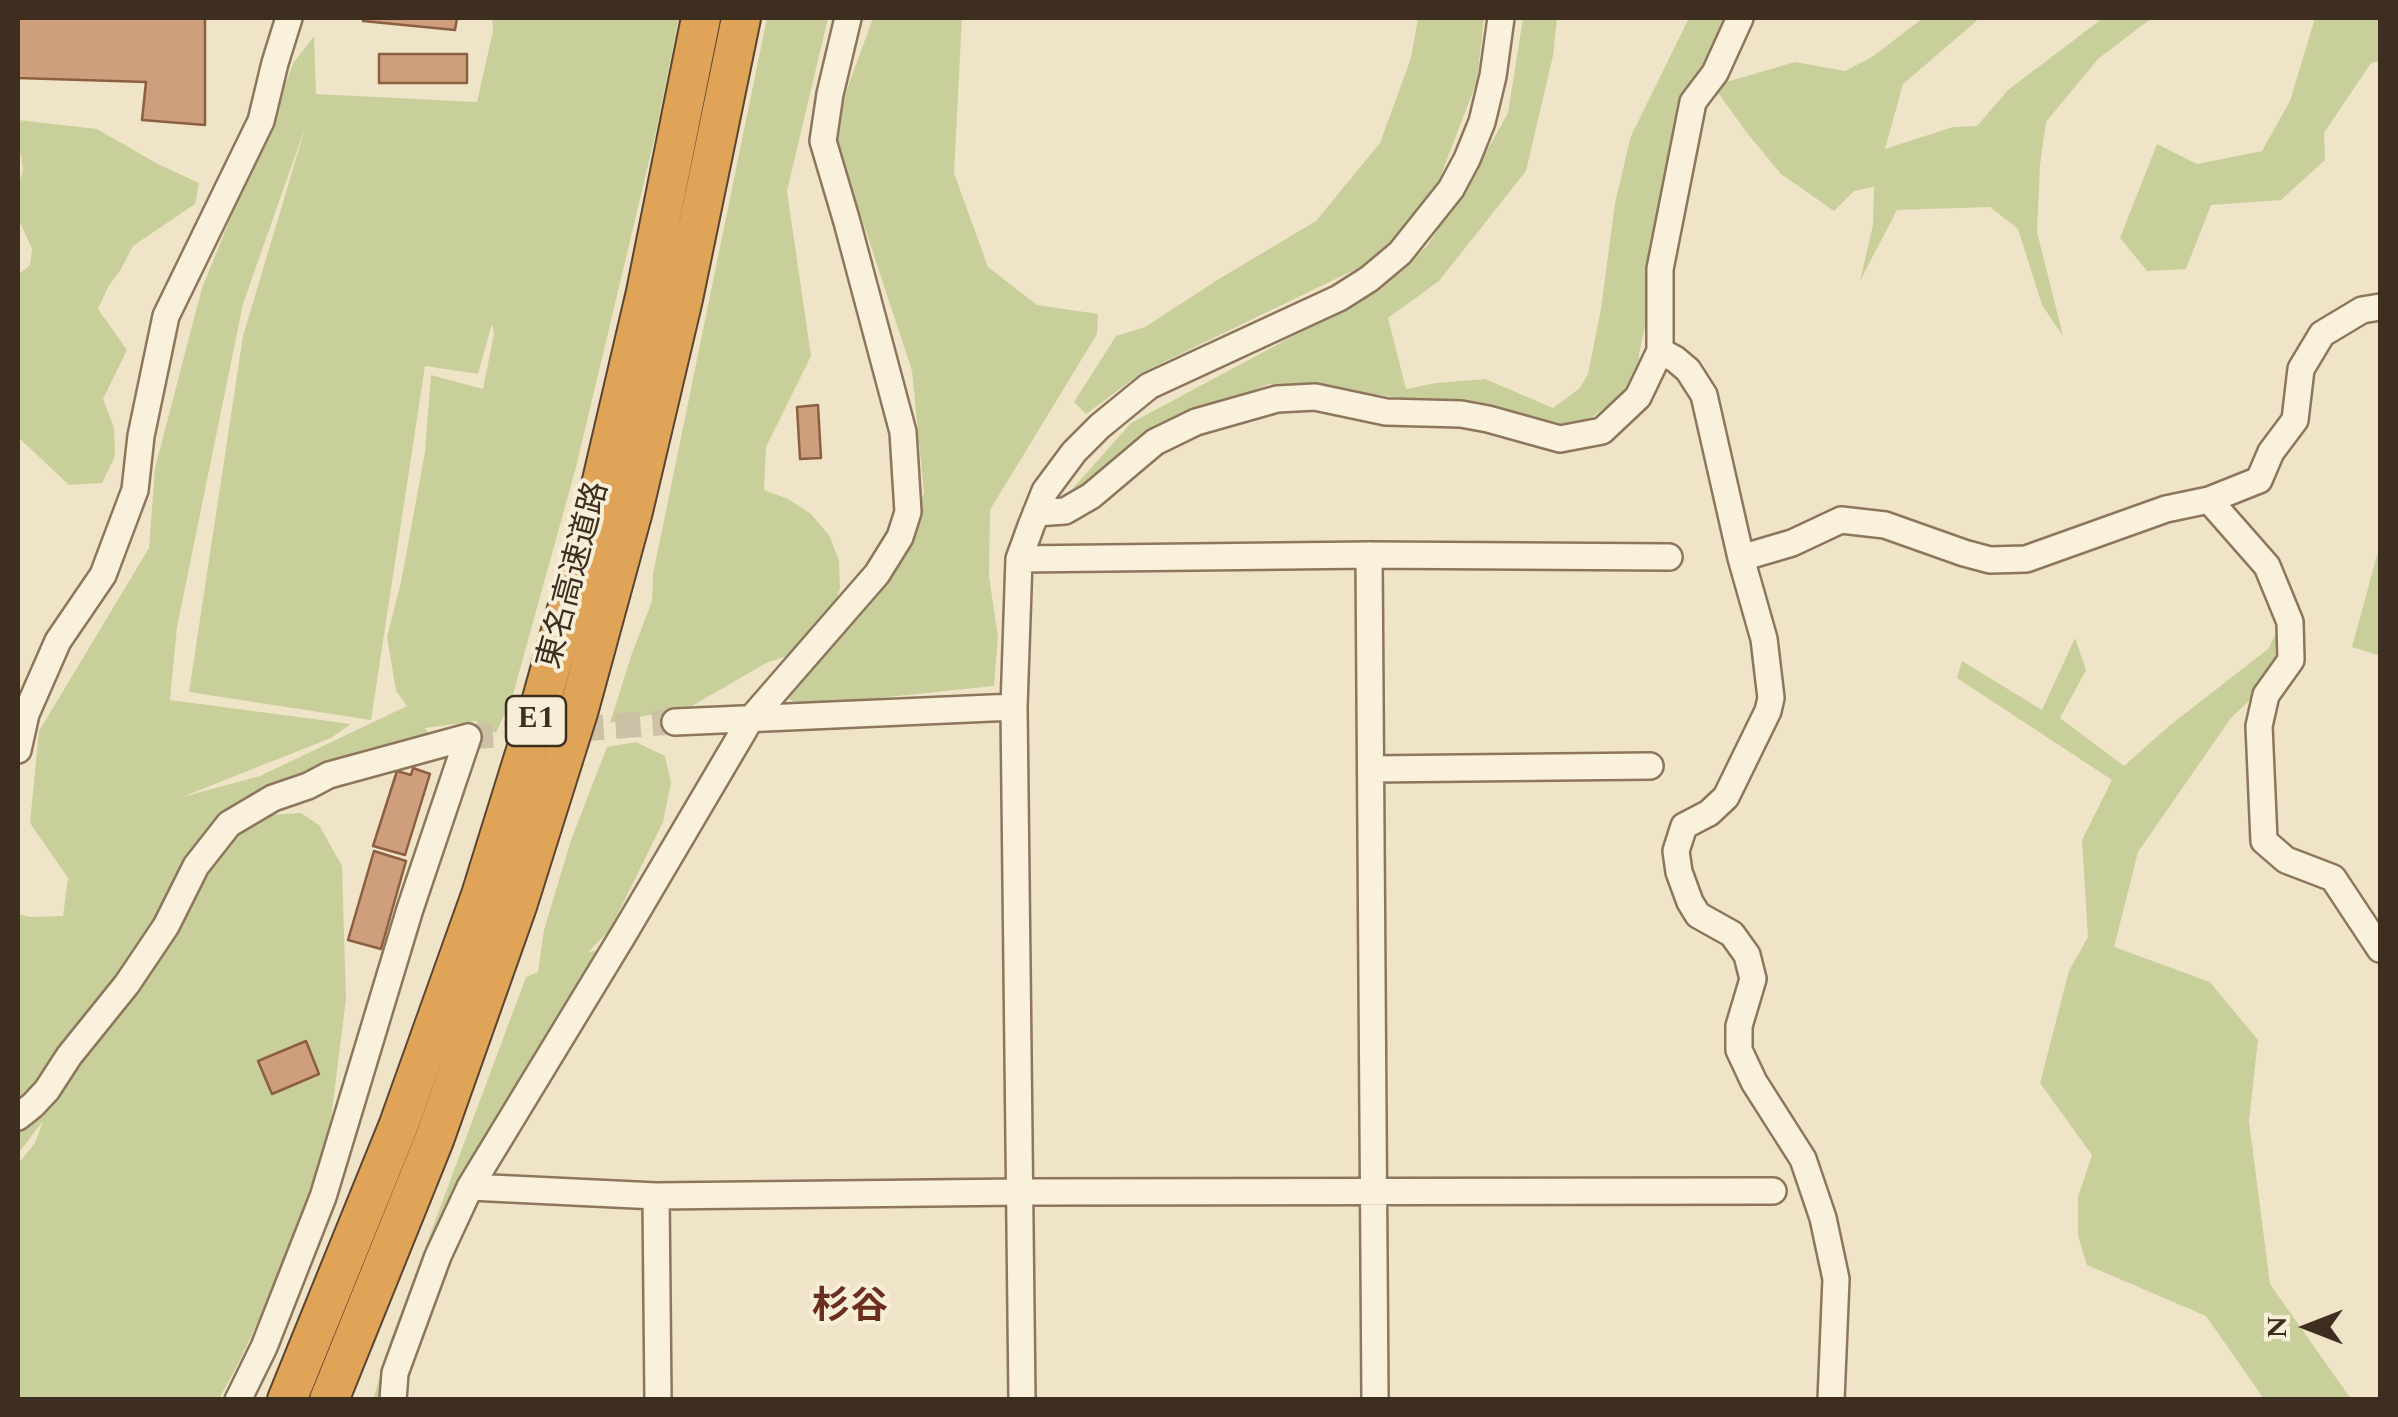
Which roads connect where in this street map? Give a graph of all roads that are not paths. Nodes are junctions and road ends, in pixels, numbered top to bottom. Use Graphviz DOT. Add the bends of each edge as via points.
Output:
graph roads {
  1 [pos="289,18"];
  2 [pos="701,18"];
  3 [pos="741,18"];
  4 [pos="848,18"];
  5 [pos="1501,18"];
  6 [pos="1740,18"];
  7 [pos="2380,307"];
  8 [pos="1660,352"];
  9 [pos="2209,500"];
  10 [pos="1036,513"];
  11 [pos="1369,555"];
  12 [pos="1669,557"];
  13 [pos="1741,558"];
  14 [pos="1019,559"];
  15 [pos="1014,707"];
  16 [pos="750,720"];
  17 [pos="675,722"];
  18 [pos="18,750"];
  19 [pos="1650,766"];
  20 [pos="1372,769"];
  21 [pos="2380,949"];
  22 [pos="18,1117"];
  23 [pos="470,1188"];
  24 [pos="1773,1191"];
  25 [pos="1021,1192"];
  26 [pos="1373,1192"];
  27 [pos="656,1196"];
  28 [pos="238,1400"];
  29 [pos="288,1400"];
  30 [pos="329,1400"];
  31 [pos="393,1400"];
  32 [pos="658,1400"];
  33 [pos="1022,1400"];
  34 [pos="1375,1400"];
  35 [pos="1831,1400"];
  1 -- 18 [label="street" via="261,121 166,316 135,490 103,575 58,641"];
  2 -- 29 [label="highway, 東名高速道路 / E1" via="597,502 542,699 482,895 398,1127"];
  3 -- 30 [label="highway, 東名高速道路 / E1" via="670,357 579,709 434,1140"];
  4 -- 16 [label="street" via="823,140 903,432 908,512 877,574"];
  5 -- 10 [label="street" via="1490,92 1467,159 1400,252 1339,298 1149,386 1074,452"];
  6 -- 8 [label="street" via="1715,73 1693,102 1660,269"];
  7 -- 9 [label="street" via="2322,334 2300,369 2295,420 2259,480"];
  8 -- 10 [label="street" via="1638,397 1602,431 1560,439 1461,414 1386,412 1315,397 1277,399 1196,422 1156,442 1091,496 1065,510"];
  8 -- 13 [label="street" via="1688,370 1704,395"];
  9 -- 13 [label="street" via="2026,559 1990,560 1886,525 1841,520"];
  9 -- 21 [label="street" via="2266,566 2290,622 2291,660 2266,696 2259,726 2264,841 2286,860 2333,878"];
  10 -- 14 [label="street"];
  11 -- 12 [label="street"];
  11 -- 14 [label="street"];
  11 -- 20 [label="street"];
  13 -- 35 [label="street" via="1764,639 1771,698 1726,797 1684,826 1676,851 1698,915 1732,934 1748,954 1753,979 1739,1026 1740,1050 1802,1160 1823,1218 1836,1279"];
  14 -- 15 [label="street"];
  15 -- 16 [label="street"];
  15 -- 25 [label="street"];
  16 -- 17 [label="street"];
  16 -- 23 [label="street"];
  19 -- 20 [label="street"];
  20 -- 26 [label="street"];
  22 -- 28 [label="street" via="47,1090 128,984 228,824 328,775 468,737 323,1197"];
  23 -- 27 [label="street"];
  23 -- 31 [label="street" via="395,1373"];
  24 -- 26 [label="street"];
  25 -- 26 [label="street"];
  25 -- 27 [label="street"];
  25 -- 33 [label="street"];
  26 -- 34 [label="street"];
  27 -- 32 [label="street"];
}
